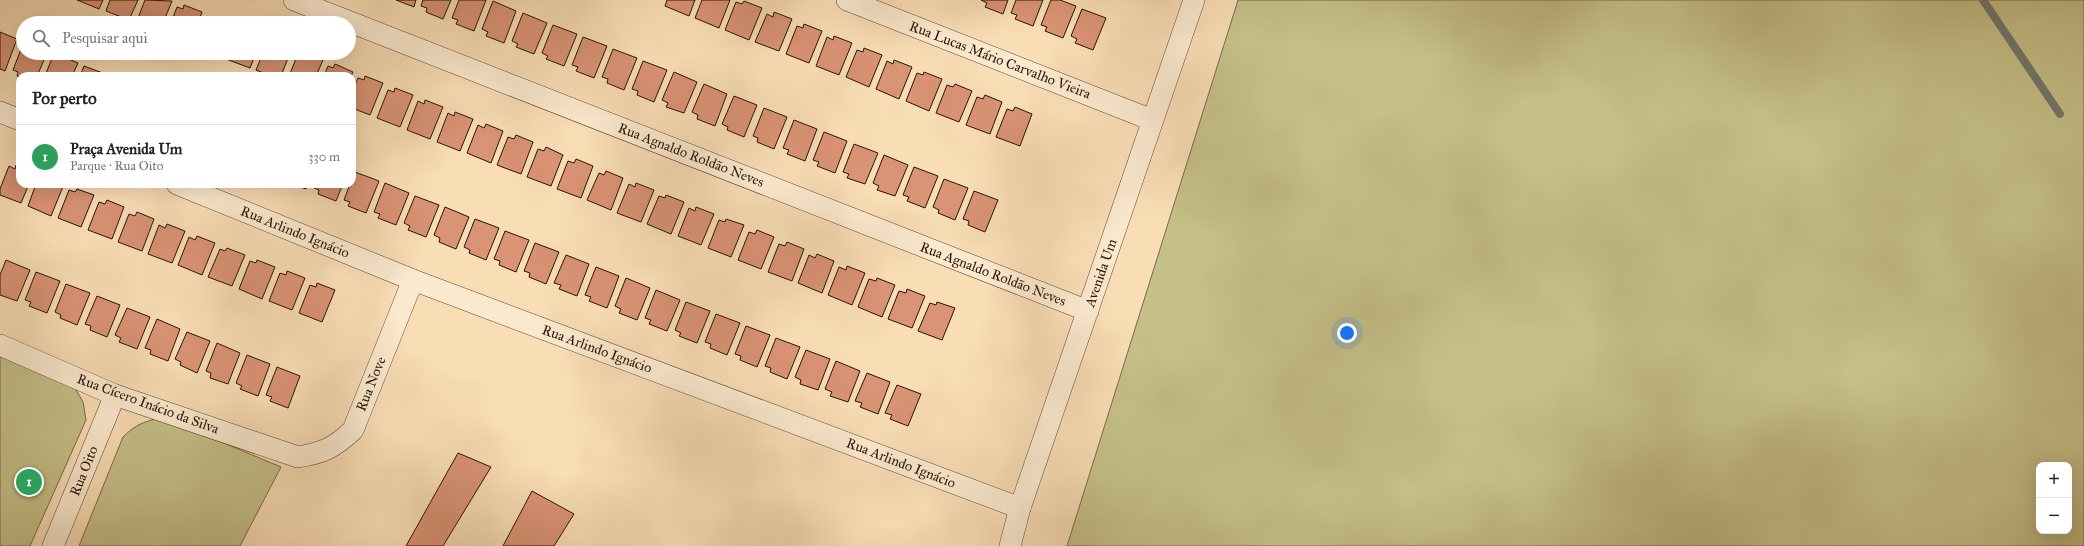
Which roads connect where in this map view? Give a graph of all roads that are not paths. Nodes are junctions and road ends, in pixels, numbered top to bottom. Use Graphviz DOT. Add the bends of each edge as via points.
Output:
graph roads {
  1 [pos="294,0"];
  2 [pos="847,0"];
  3 [pos="1194,0"];
  4 [pos="335,16"];
  5 [pos="356,24"];
  6 [pos="0,112"];
  7 [pos="16,118"];
  8 [pos="1152,120"];
  9 [pos="187,188"];
  10 [pos="413,280"];
  11 [pos="1088,311"];
  12 [pos="0,346"];
  13 [pos="115,395"];
  14 [pos="298,457"];
  15 [pos="1020,508"];
  16 [pos="53,546"];
  17 [pos="1010,546"];
  1 -- 4 [label="street, Rua Agnaldo Roldão Neves"];
  2 -- 8 [label="street, Rua Lucas Mário Carvalho Vieira"];
  3 -- 8 [label="street, Avenida Um"];
  5 -- 11 [label="street, Rua Agnaldo Roldão Neves"];
  6 -- 7 [label="street"];
  8 -- 11 [label="street, Avenida Um"];
  9 -- 10 [label="street, Rua Arlindo Ignácio"];
  10 -- 14 [label="street, Rua Nove" via="353,430 339,443 321,453"];
  10 -- 15 [label="street, Rua Arlindo Ignácio"];
  11 -- 15 [label="street, Avenida Um"];
  12 -- 13 [label="street, Rua Cícero Inácio da Silva"];
  13 -- 14 [label="street, Rua Cícero Inácio da Silva"];
  13 -- 16 [label="street, Rua Oito"];
  15 -- 17 [label="street, Avenida Um"];
}
